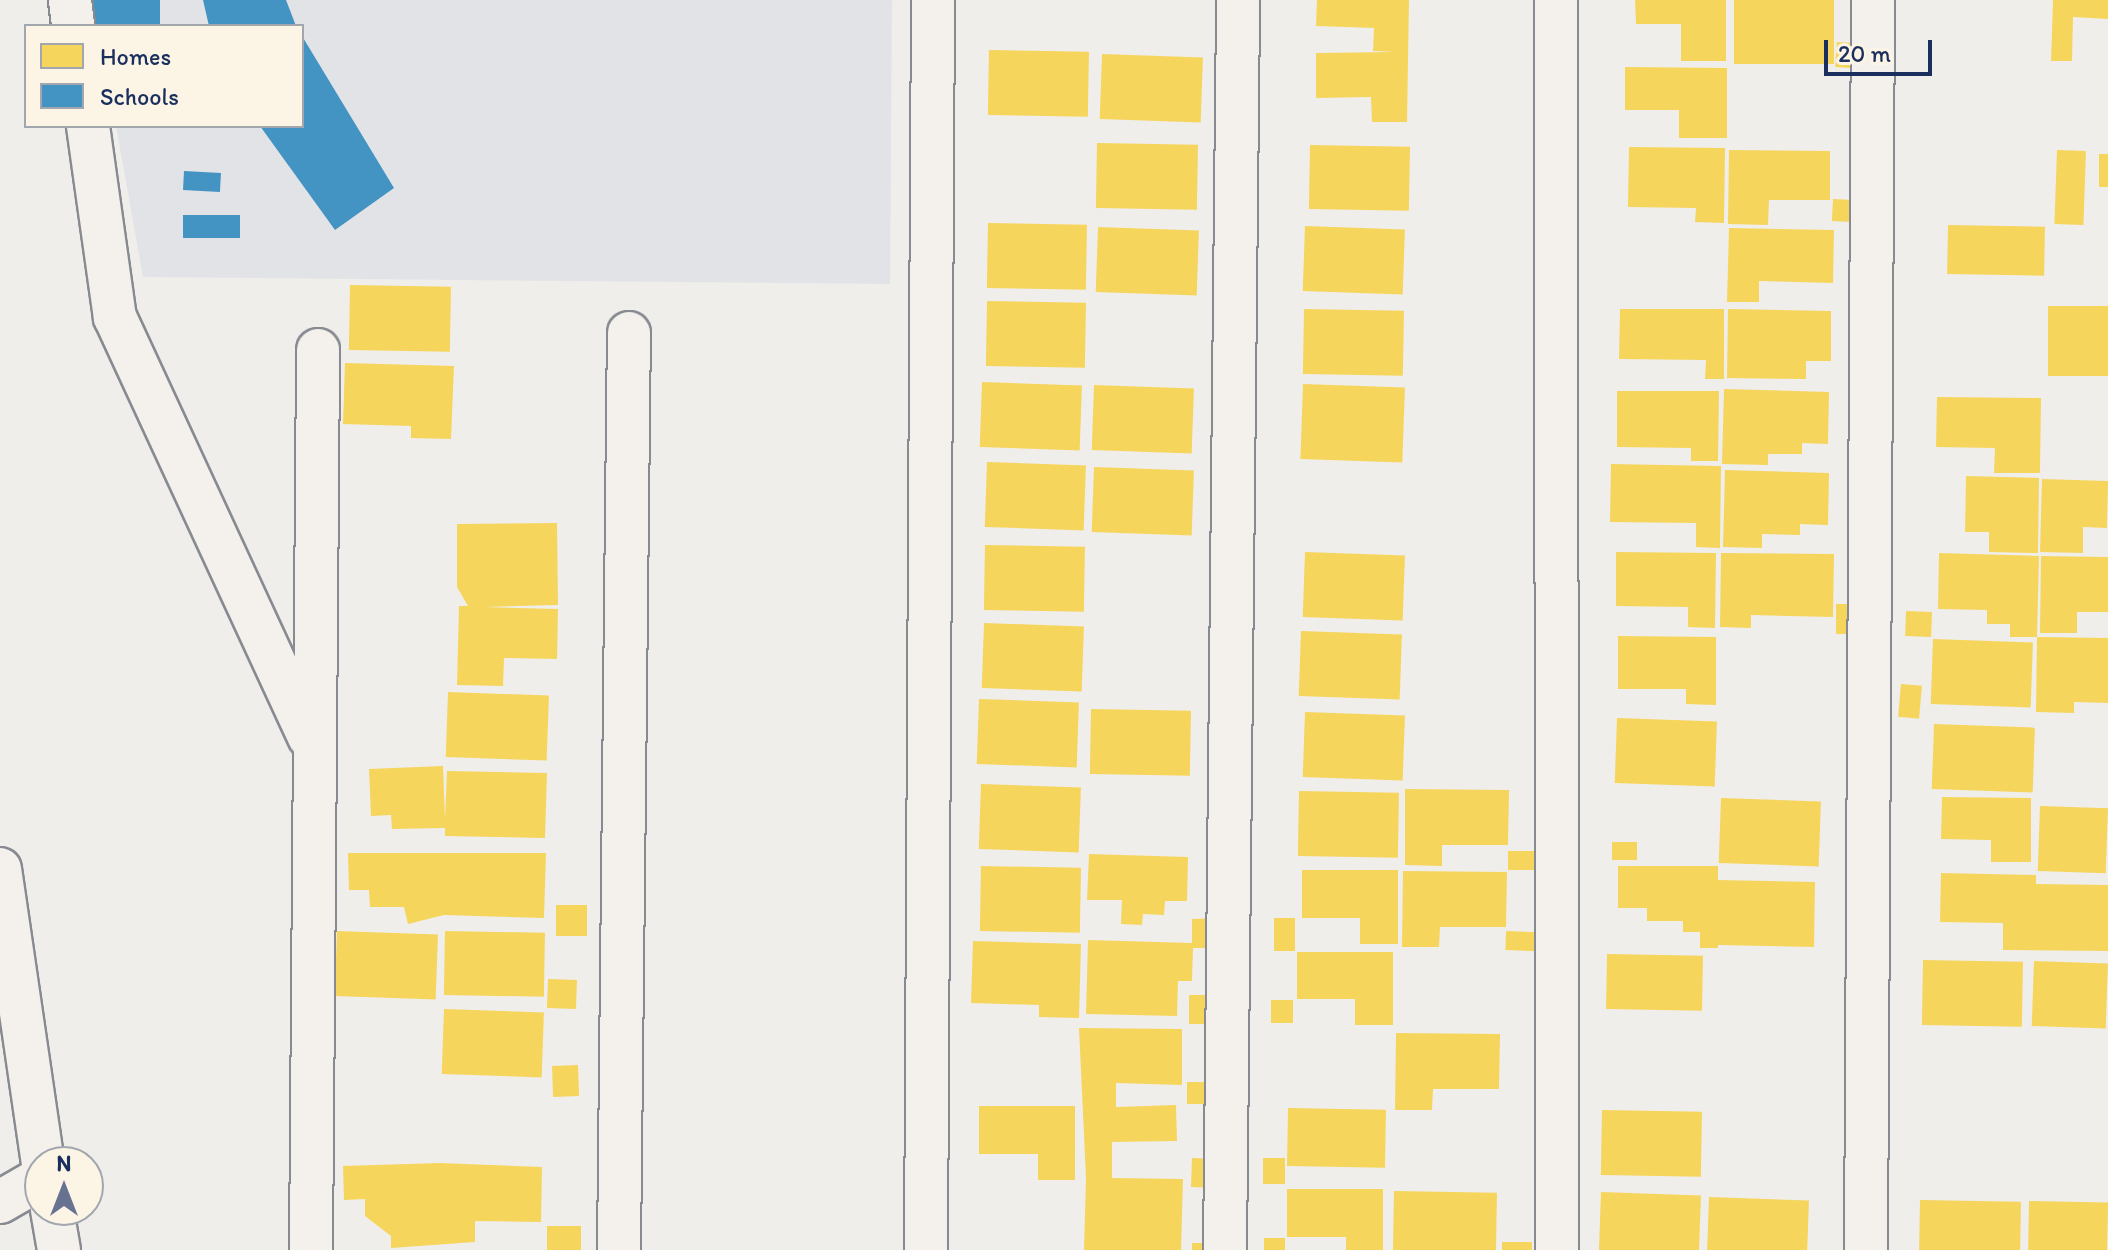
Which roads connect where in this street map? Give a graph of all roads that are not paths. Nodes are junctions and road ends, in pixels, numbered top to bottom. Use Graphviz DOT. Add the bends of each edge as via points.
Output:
graph roads {
  1 [pos="70,0"];
  2 [pos="933,0"];
  3 [pos="1238,0"];
  4 [pos="1556,0"];
  5 [pos="1873,0"];
  6 [pos="73,24"];
  7 [pos="88,128"];
  8 [pos="629,333"];
  9 [pos="318,350"];
  10 [pos="315,748"];
  11 [pos="0,869"];
  12 [pos="41,1146"];
  13 [pos="24,1188"];
  14 [pos="0,1202"];
  15 [pos="55,1226"];
  16 [pos="59,1250"];
  17 [pos="311,1250"];
  18 [pos="619,1250"];
  19 [pos="926,1250"];
  20 [pos="1225,1250"];
  21 [pos="1557,1250"];
  22 [pos="1866,1250"];
  1 -- 6 [label="street"];
  2 -- 19 [label="street"];
  3 -- 20 [label="street"];
  4 -- 21 [label="street"];
  5 -- 22 [label="street"];
  7 -- 10 [label="street" via="115,317"];
  8 -- 18 [label="street"];
  9 -- 10 [label="street"];
  10 -- 17 [label="street"];
  11 -- 12 [label="street"];
  13 -- 14 [label="street"];
  15 -- 16 [label="street"];
}
